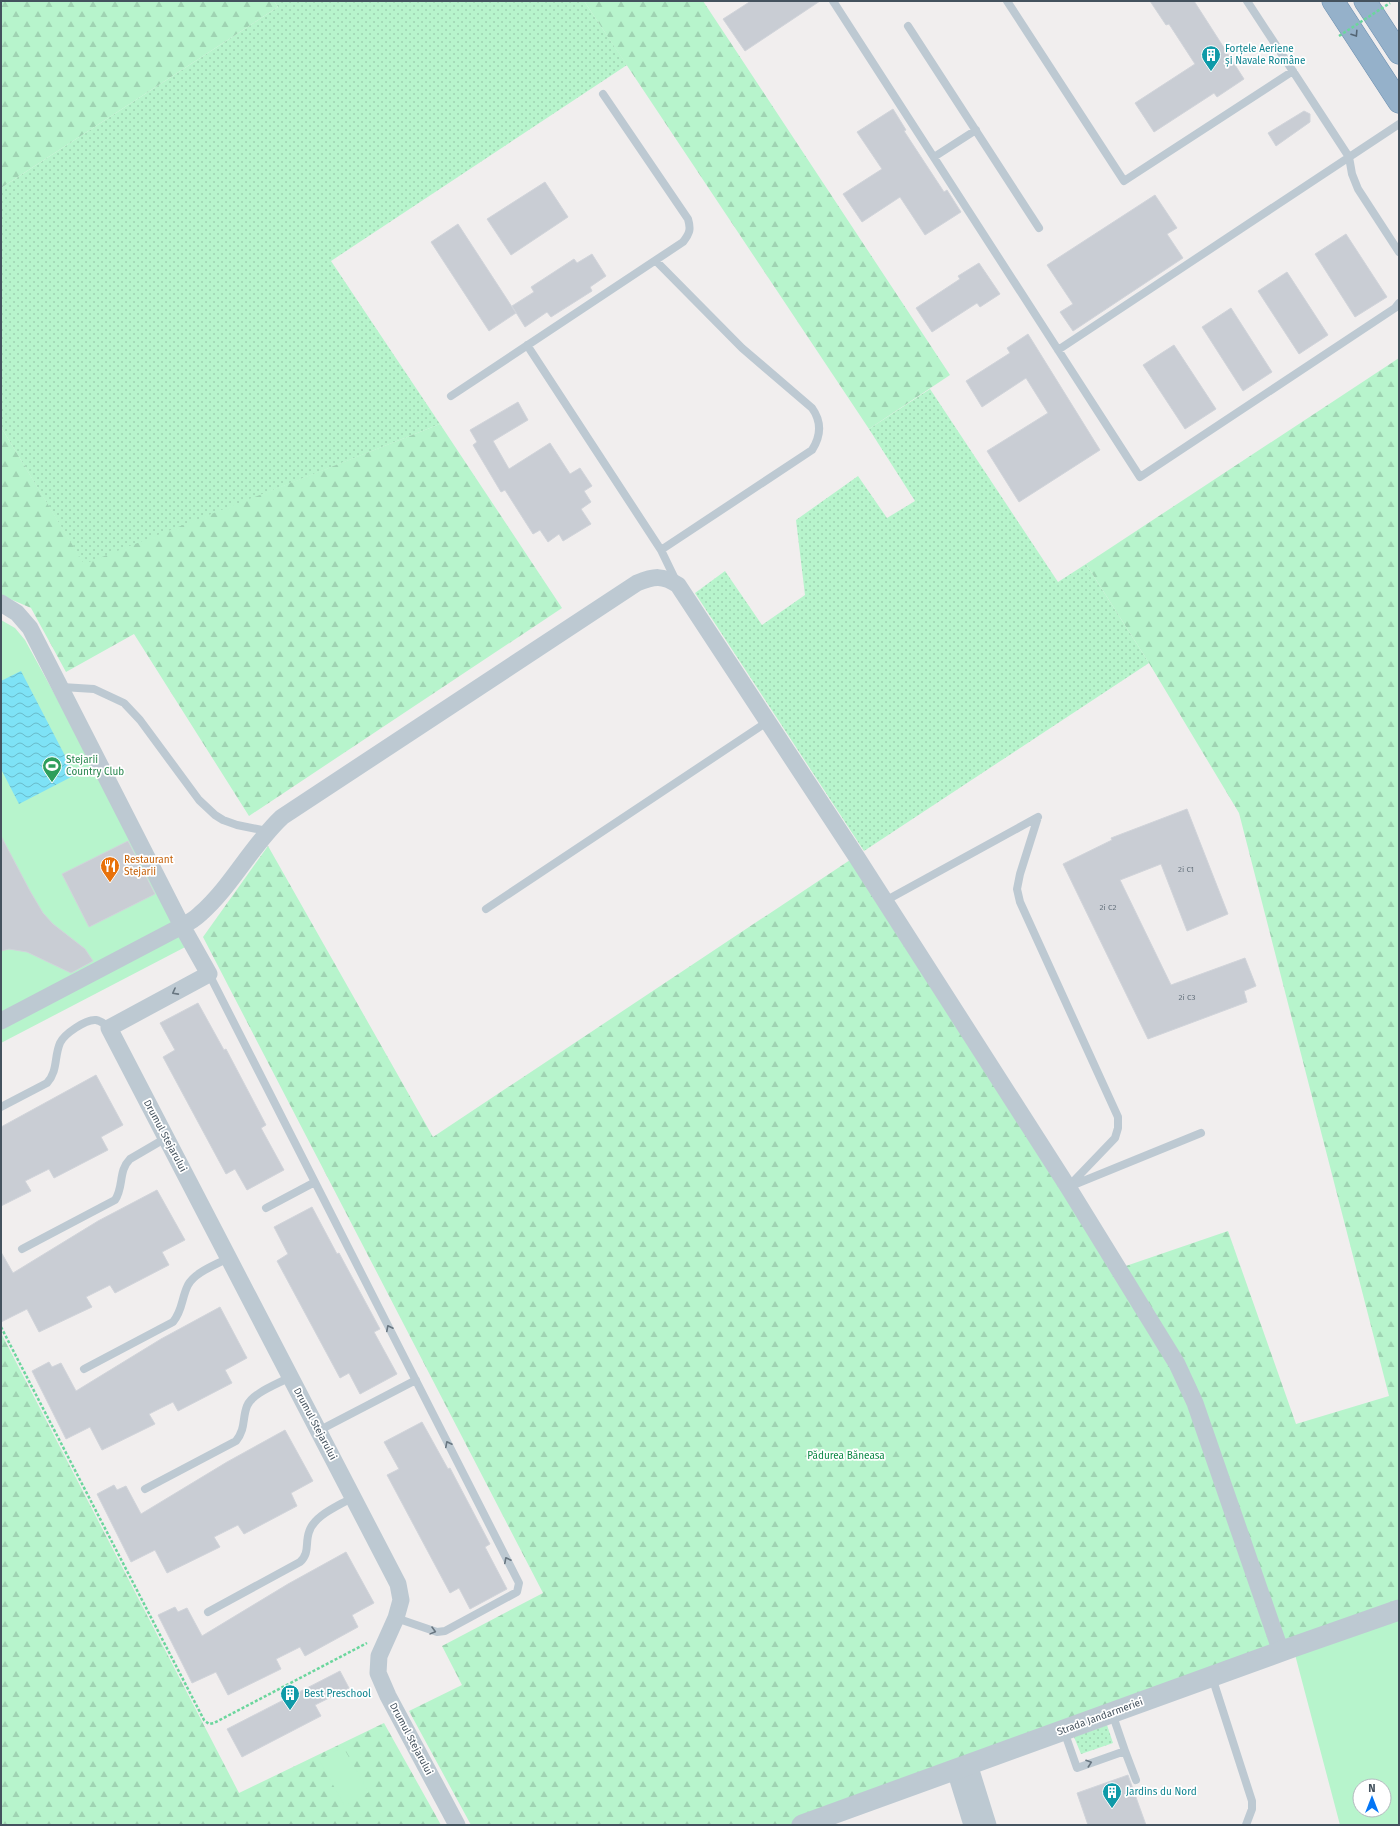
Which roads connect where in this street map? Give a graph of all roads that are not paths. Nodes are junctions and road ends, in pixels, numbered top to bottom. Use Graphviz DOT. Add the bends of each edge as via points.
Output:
graph roads {
  1 [pos="833,1"];
  2 [pos="1007,1"];
  3 [pos="1247,1"];
  4 [pos="1333,1"];
  5 [pos="1365,1"];
  6 [pos="908,26"];
  7 [pos="1399,52"];
  8 [pos="1293,71"];
  9 [pos="603,94"];
  10 [pos="1399,102"];
  11 [pos="1399,124"];
  12 [pos="976,130"];
  13 [pos="1349,157"];
  14 [pos="934,158"];
  15 [pos="1040,228"];
  16 [pos="1399,252"];
  17 [pos="656,261"];
  18 [pos="1399,303"];
  19 [pos="527,345"];
  20 [pos="1058,350"];
  21 [pos="451,396"];
  22 [pos="661,550"];
  23 [pos="678,585"];
  24 [pos="1,603"];
  25 [pos="62,687"];
  26 [pos="768,722"];
  27 [pos="267,831"];
  28 [pos="884,901"];
  29 [pos="486,909"];
  30 [pos="182,926"];
  31 [pos="209,974"];
  32 [pos="1,1021"];
  33 [pos="109,1028"];
  34 [pos="1,1107"];
  35 [pos="1201,1133"];
  36 [pos="166,1138"];
  37 [pos="315,1182"];
  38 [pos="1068,1187"];
  39 [pos="266,1208"];
  40 [pos="22,1249"];
  41 [pos="228,1258"];
  42 [pos="84,1369"];
  43 [pos="290,1377"];
  44 [pos="416,1380"];
  45 [pos="318,1431"];
  46 [pos="145,1489"];
  47 [pos="353,1497"];
  48 [pos="1399,1610"];
  49 [pos="208,1612"];
  50 [pos="393,1625"];
  51 [pos="1281,1652"];
  52 [pos="1212,1676"];
  53 [pos="1112,1713"];
  54 [pos="1063,1730"];
  55 [pos="1125,1751"];
  56 [pos="962,1767"];
  57 [pos="1136,1780"];
  58 [pos="457,1825"];
  59 [pos="802,1825"];
  60 [pos="972,1825"];
  61 [pos="988,1825"];
  62 [pos="1246,1825"];
  1 -- 14 [label="lane"];
  2 -- 8 [label="lane" via="1124,181"];
  3 -- 8 [label="lane"];
  4 -- 10 [label="highway, one-way"];
  5 -- 7 [label="highway"];
  6 -- 12 [label="lane"];
  8 -- 13 [label="lane"];
  9 -- 17 [label="lane" via="688,218 690,234 684,242"];
  11 -- 13 [label="lane"];
  12 -- 14 [label="lane"];
  12 -- 15 [label="lane"];
  13 -- 16 [label="lane" via="1358,189"];
  13 -- 20 [label="lane"];
  14 -- 20 [label="lane"];
  17 -- 19 [label="lane"];
  17 -- 22 [label="lane" via="742,348 812,408 818,419 820,433 812,450"];
  18 -- 20 [label="lane" via="1140,477"];
  19 -- 21 [label="lane"];
  19 -- 22 [label="lane"];
  22 -- 23 [label="lane"];
  23 -- 26 [label="street"];
  23 -- 27 [label="street" via="668,578 657,577 637,583 282,817"];
  24 -- 25 [label="street" via="24,619"];
  25 -- 27 [label="lane" via="94,689 124,703 140,720 199,800 215,815 237,825"];
  25 -- 30 [label="street"];
  26 -- 28 [label="street"];
  26 -- 29 [label="lane"];
  27 -- 30 [label="street" via="208,907"];
  28 -- 38 [label="street"];
  28 -- 38 [label="lane" via="1038,817 1020,874 1017,889 1020,902 1118,1117 1115,1138"];
  30 -- 31 [label="street"];
  30 -- 32 [label="street"];
  31 -- 33 [label="street, one-way"];
  31 -- 37 [label="lane"];
  33 -- 34 [label="lane" via="97,1020 89,1021 69,1033 60,1044 56,1069 50,1080"];
  33 -- 36 [label="street, Drumul Stejarului"];
  35 -- 38 [label="lane"];
  36 -- 40 [label="lane" via="126,1163 120,1192 115,1200"];
  36 -- 41 [label="street, Drumul Stejarului"];
  37 -- 39 [label="lane"];
  44 -- 37 [label="lane, one-way"];
  38 -- 51 [label="street" via="1187,1384"];
  41 -- 42 [label="lane" via="198,1274 188,1284 181,1309 173,1322"];
  41 -- 43 [label="street, Drumul Stejarului"];
  43 -- 45 [label="street, Drumul Stejarului"];
  43 -- 46 [label="lane" via="251,1400 246,1411 243,1431 236,1441"];
  44 -- 45 [label="lane"];
  50 -- 44 [label="lane, one-way" via="436,1632 445,1631 517,1592 519,1588 519,1583"];
  45 -- 47 [label="street, Drumul Stejarului"];
  47 -- 49 [label="lane" via="314,1522 308,1534 307,1552 300,1562"];
  47 -- 50 [label="street, Drumul Stejarului" via="398,1584 401,1600"];
  48 -- 51 [label="street, Strada Jandarmeriei"];
  50 -- 58 [label="street, Drumul Stejarului" via="378,1661 378,1673"];
  51 -- 52 [label="street, Strada Jandarmeriei"];
  52 -- 53 [label="street, Strada Jandarmeriei"];
  52 -- 62 [label="lane" via="1252,1801"];
  53 -- 54 [label="street, Strada Jandarmeriei"];
  53 -- 55 [label="lane"];
  54 -- 55 [label="lane, one-way" via="1077,1768"];
  54 -- 56 [label="street, Strada Jandarmeriei"];
  55 -- 57 [label="lane"];
  56 -- 59 [label="street, Strada Jandarmeriei"];
  56 -- 60 [label="street"];
  56 -- 61 [label="street"];
}
